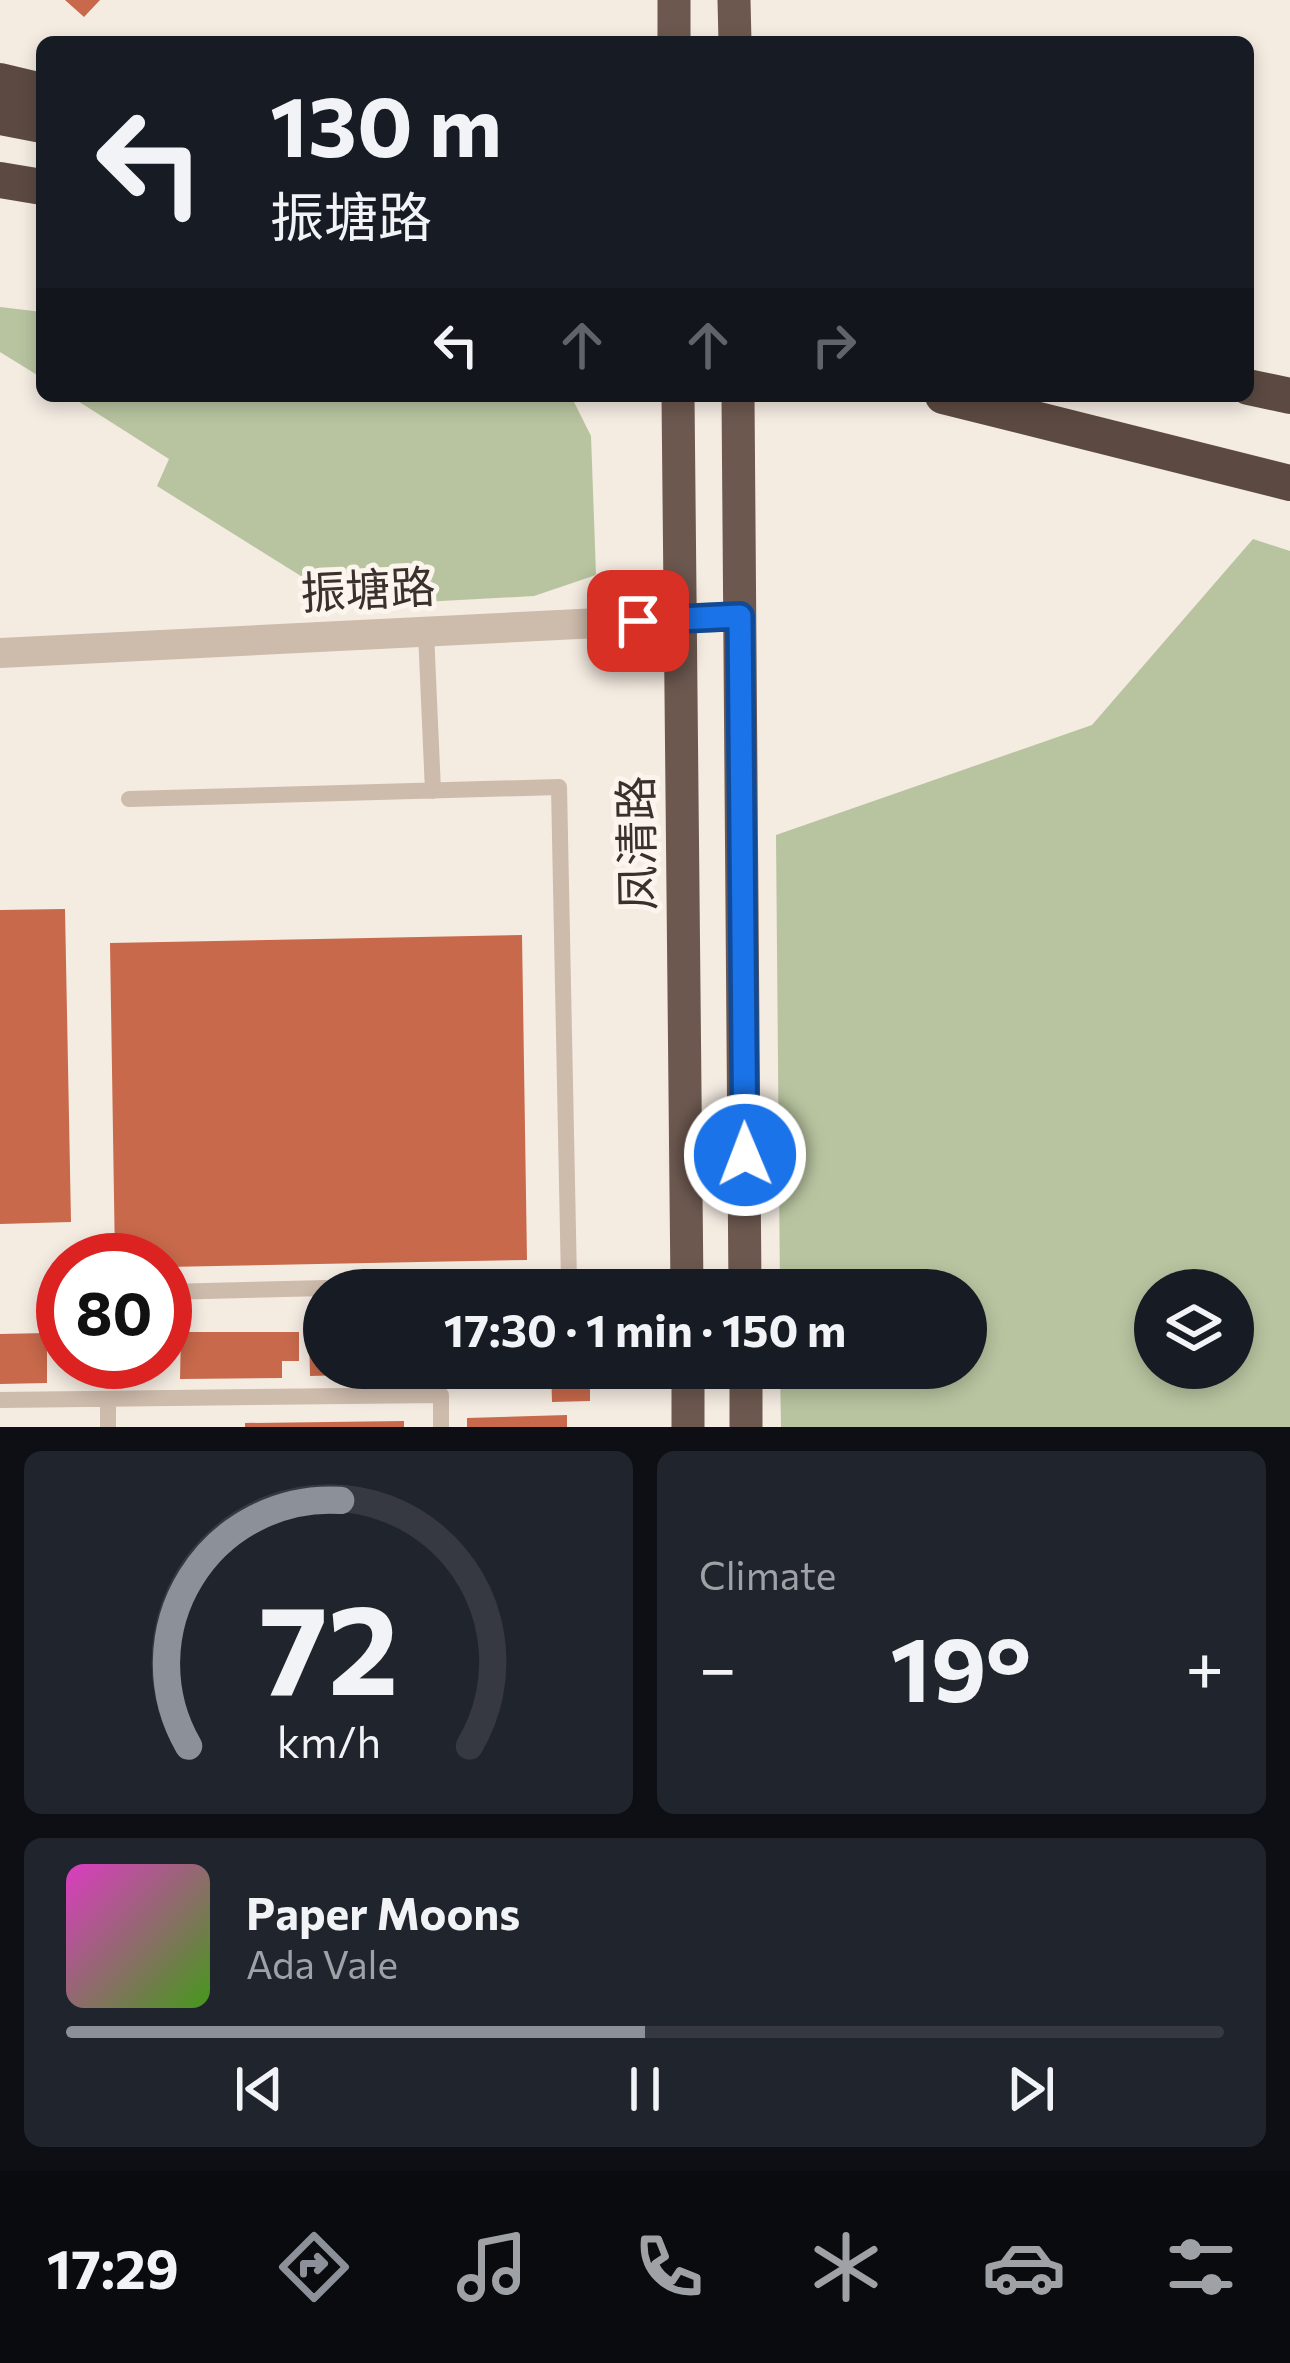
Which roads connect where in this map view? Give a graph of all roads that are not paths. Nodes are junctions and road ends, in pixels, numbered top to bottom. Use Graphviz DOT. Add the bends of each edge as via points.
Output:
graph roads {
  1 [pos="674,0"];
  2 [pos="734,0"];
  3 [pos="674,36"];
  4 [pos="735,36"];
  5 [pos="0,81"];
  6 [pos="36,90"];
  7 [pos="0,117"];
  8 [pos="36,124"];
  9 [pos="0,180"];
  10 [pos="36,186"];
  11 [pos="1254,388"];
  12 [pos="1290,397"];
  13 [pos="678,402"];
  14 [pos="738,402"];
  15 [pos="967,402"];
  16 [pos="1290,483"];
  17 [pos="740,616"];
  18 [pos="680,619"];
  19 [pos="426,632"];
  20 [pos="0,653"];
  21 [pos="433,791"];
  22 [pos="129,799"];
  23 [pos="687,1269"];
  24 [pos="746,1269"];
  25 [pos="192,1291"];
  26 [pos="688,1389"];
  27 [pos="746,1389"];
  28 [pos="108,1399"];
  29 [pos="0,1400"];
  30 [pos="108,1427"];
  31 [pos="441,1427"];
  32 [pos="688,1427"];
  33 [pos="746,1427"];
  1 -- 3 [label="highway"];
  2 -- 4 [label="highway"];
  5 -- 6 [label="highway"];
  7 -- 8 [label="highway"];
  9 -- 10 [label="highway"];
  11 -- 12 [label="highway"];
  13 -- 18 [label="highway, 凤清路"];
  14 -- 17 [label="highway"];
  15 -- 16 [label="highway"];
  17 -- 18 [label="street, 振塘路"];
  17 -- 24 [label="highway"];
  18 -- 19 [label="street, 振塘路"];
  18 -- 23 [label="highway, 凤清路"];
  19 -- 20 [label="street, 振塘路"];
  19 -- 21 [label="lane"];
  21 -- 22 [label="lane"];
  21 -- 25 [label="lane" via="559,788 569,1282"];
  26 -- 32 [label="highway"];
  27 -- 33 [label="highway"];
  28 -- 29 [label="lane"];
  28 -- 30 [label="lane"];
  28 -- 31 [label="lane" via="441,1395"];
}
